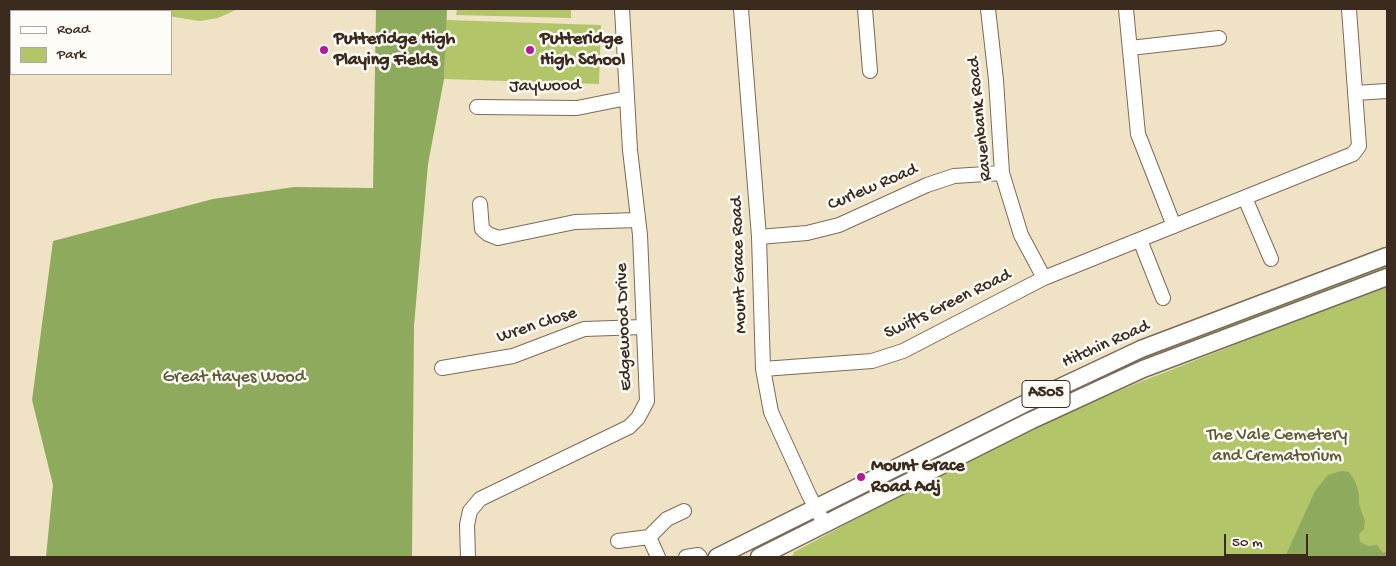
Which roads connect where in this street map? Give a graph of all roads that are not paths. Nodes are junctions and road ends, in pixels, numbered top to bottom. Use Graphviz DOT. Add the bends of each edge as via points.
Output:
graph roads {
  1 [pos="622,9"];
  2 [pos="741,9"];
  3 [pos="865,9"];
  4 [pos="988,9"];
  5 [pos="1126,9"];
  6 [pos="1349,9"];
  7 [pos="1219,38"];
  8 [pos="1130,48"];
  9 [pos="870,71"];
  10 [pos="1387,91"];
  11 [pos="1355,93"];
  12 [pos="627,98"];
  13 [pos="477,107"];
  14 [pos="1002,173"];
  15 [pos="1245,198"];
  16 [pos="480,204"];
  17 [pos="637,220"];
  18 [pos="1174,226"];
  19 [pos="758,237"];
  20 [pos="1140,240"];
  21 [pos="1387,256"];
  22 [pos="1271,259"];
  23 [pos="1387,277"];
  24 [pos="1044,278"];
  25 [pos="1163,298"];
  26 [pos="643,327"];
  27 [pos="442,368"];
  28 [pos="763,369"];
  29 [pos="684,512"];
  30 [pos="821,516"];
  31 [pos="649,537"];
  32 [pos="468,541"];
  33 [pos="618,541"];
  34 [pos="468,557"];
  35 [pos="479,557"];
  36 [pos="658,557"];
  37 [pos="686,557"];
  38 [pos="700,557"];
  39 [pos="717,557"];
  40 [pos="759,557"];
  1 -- 12 [label="street, Edgewood Drive"];
  2 -- 19 [label="street, Mount Grace Road"];
  3 -- 9 [label="street"];
  4 -- 14 [label="street, Ravenbank Road"];
  5 -- 8 [label="street"];
  6 -- 11 [label="street, Swifts Green Road"];
  7 -- 8 [label="street"];
  8 -- 18 [label="street" via="1138,134"];
  10 -- 11 [label="street"];
  11 -- 15 [label="street, Swifts Green Road" via="1359,146 1354,154"];
  12 -- 13 [label="street, Jaywood" via="577,108 492,101"];
  12 -- 17 [label="street, Edgewood Drive"];
  14 -- 19 [label="street, Curlew Road" via="954,176 839,225 808,233"];
  14 -- 24 [label="street, Ravenbank Road" via="1021,235"];
  15 -- 18 [label="street, Swifts Green Road"];
  15 -- 22 [label="street"];
  16 -- 17 [label="street" via="482,228 498,238 575,222"];
  17 -- 26 [label="street, Edgewood Drive"];
  18 -- 20 [label="street, Swifts Green Road"];
  19 -- 28 [label="street, Mount Grace Road"];
  20 -- 24 [label="street, Swifts Green Road"];
  20 -- 25 [label="street"];
  21 -- 30 [label="main road, Hitchin Road / A505" via="1141,349 1022,405"];
  23 -- 30 [label="main road, Hitchin Road / A505" via="1143,369"];
  24 -- 28 [label="street, Swifts Green Road" via="903,352 872,361"];
  26 -- 27 [label="street, Wren Close" via="584,329 513,356"];
  26 -- 32 [label="street, Edgewood Drive" via="646,401 638,418 630,427 480,499 470,511"];
  28 -- 30 [label="street, Mount Grace Road" via="771,412"];
  29 -- 31 [label="street" via="667,519"];
  30 -- 39 [label="main road, Hitchin Road / A505"];
  30 -- 40 [label="main road, Hitchin Road / A505"];
  31 -- 33 [label="street"];
  31 -- 36 [label="street"];
  32 -- 34 [label="street, Edgewood Drive"];
  32 -- 35 [label="street"];
  37 -- 38 [label="street"];
}
